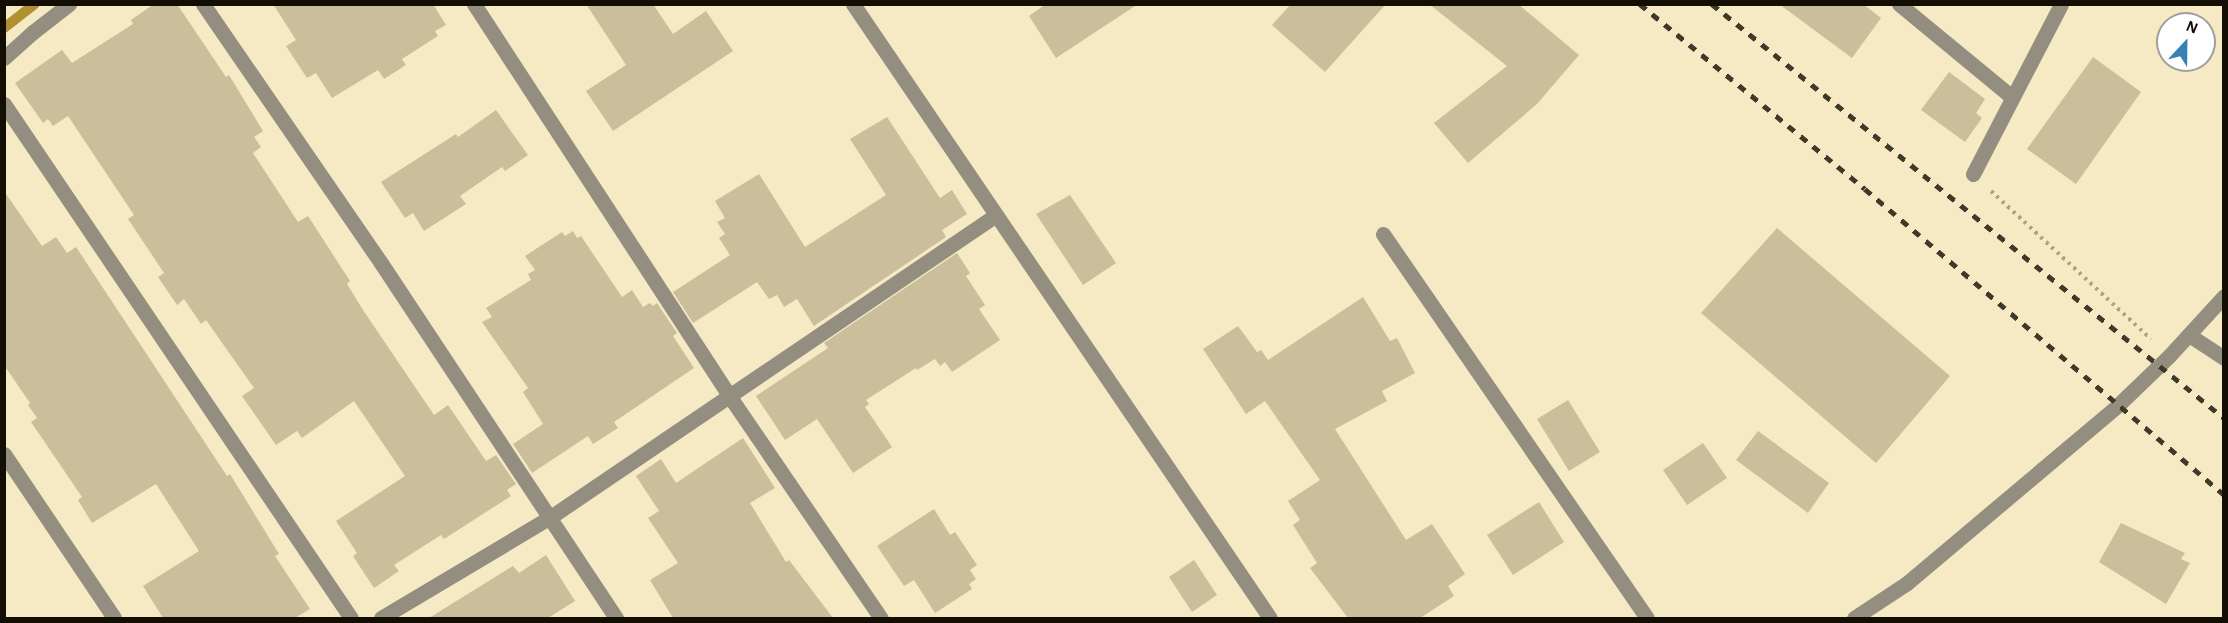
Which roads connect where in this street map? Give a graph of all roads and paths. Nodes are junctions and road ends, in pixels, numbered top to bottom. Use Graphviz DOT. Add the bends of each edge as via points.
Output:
graph roads {
  1 [pos="69,4"];
  2 [pos="203,4"];
  3 [pos="474,4"];
  4 [pos="853,4"];
  5 [pos="1899,4"];
  6 [pos="2061,4"];
  7 [pos="4,58"];
  8 [pos="2012,97"];
  9 [pos="4,104"];
  10 [pos="1973,174"];
  11 [pos="996,215"];
  12 [pos="1383,234"];
  13 [pos="2223,296"];
  14 [pos="2189,335"];
  15 [pos="2169,356"];
  16 [pos="2223,358"];
  17 [pos="728,394"];
  18 [pos="4,454"];
  19 [pos="549,518"];
  20 [pos="114,618"];
  21 [pos="351,618"];
  22 [pos="381,618"];
  23 [pos="616,618"];
  24 [pos="881,618"];
  25 [pos="1270,618"];
  26 [pos="1647,618"];
  27 [pos="1854,618"];
  1 -- 7 [label="street"];
  2 -- 19 [label="street"];
  3 -- 17 [label="street"];
  4 -- 11 [label="street"];
  5 -- 8 [label="street"];
  6 -- 8 [label="street"];
  8 -- 10 [label="street"];
  9 -- 21 [label="street"];
  10 -- 15 [label="path"];
  11 -- 17 [label="street"];
  11 -- 25 [label="street"];
  12 -- 26 [label="street"];
  13 -- 14 [label="street"];
  14 -- 15 [label="street"];
  14 -- 16 [label="street"];
  15 -- 27 [label="street" via="2117,406 1907,583"];
  17 -- 19 [label="street"];
  17 -- 24 [label="street"];
  18 -- 20 [label="street"];
  19 -- 22 [label="street"];
  19 -- 23 [label="street"];
}
